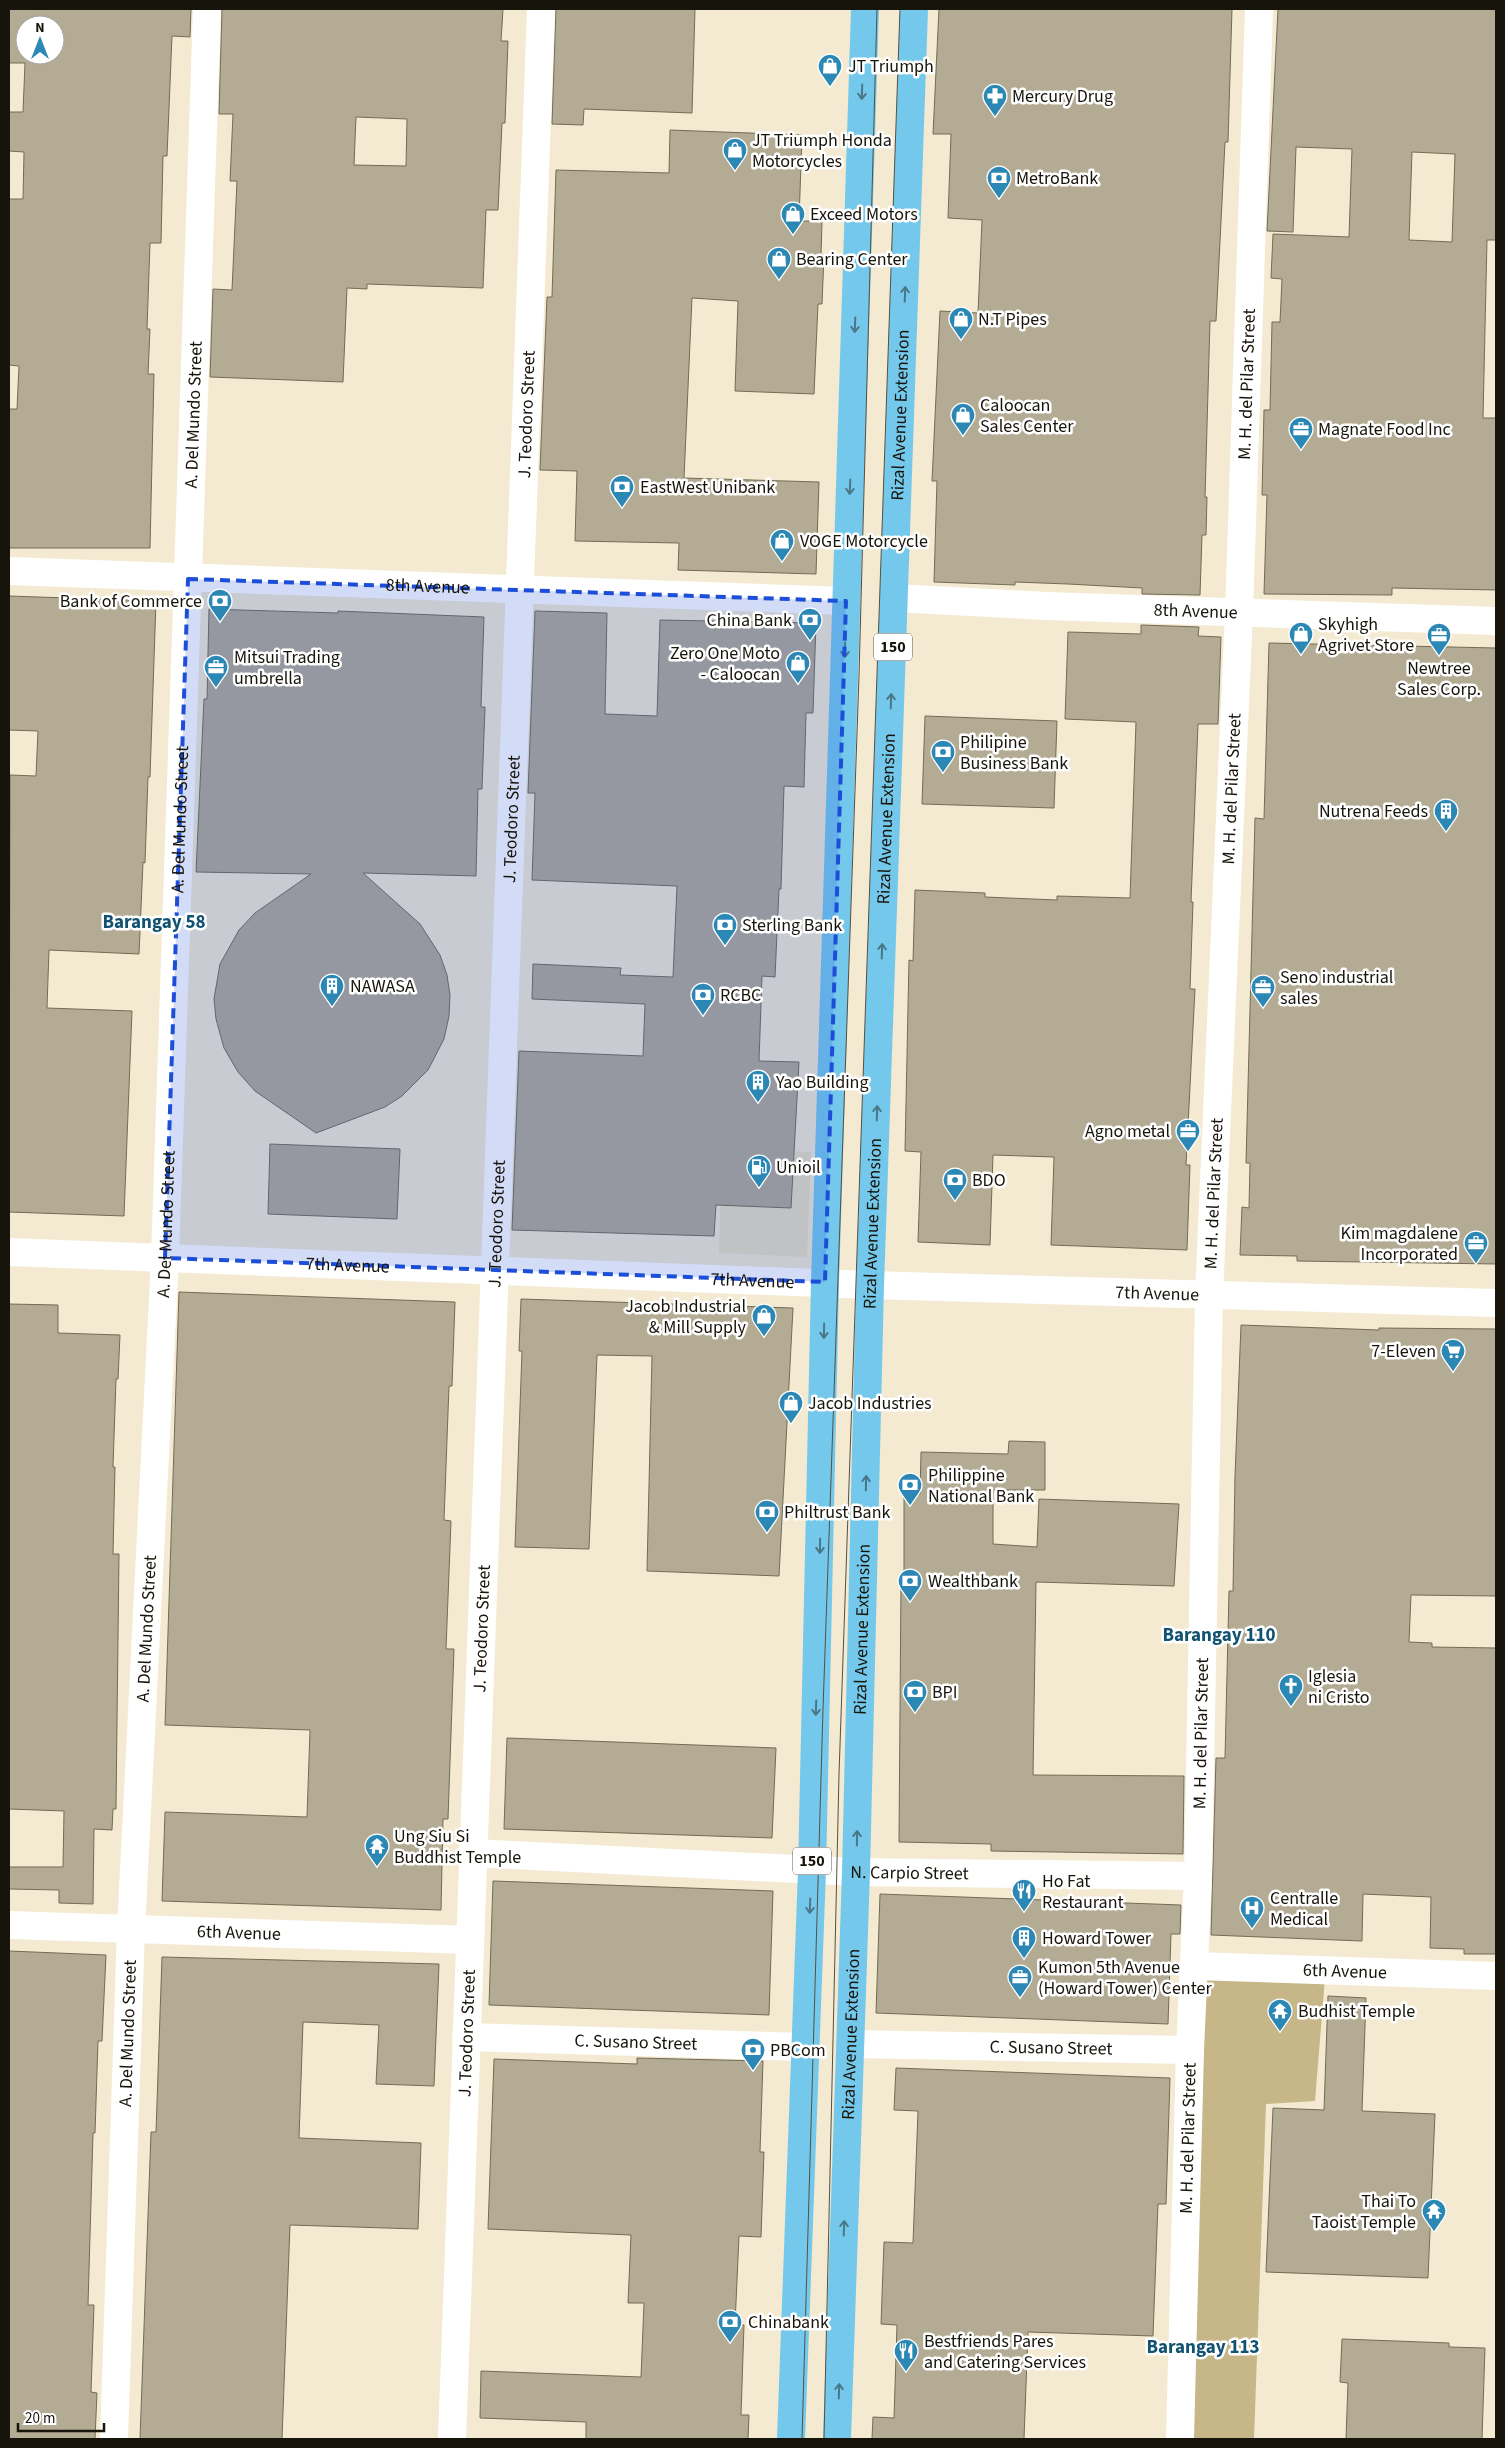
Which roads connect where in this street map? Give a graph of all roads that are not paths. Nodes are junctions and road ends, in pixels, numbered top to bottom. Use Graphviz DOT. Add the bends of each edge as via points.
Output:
graph roads {
  1 [pos="207,9"];
  2 [pos="541,9"];
  3 [pos="864,9"];
  4 [pos="914,9"];
  5 [pos="1259,9"];
  6 [pos="9,571"];
  7 [pos="188,579"];
  8 [pos="520,588"];
  9 [pos="895,598"];
  10 [pos="846,601"];
  11 [pos="1239,612"];
  12 [pos="1496,621"];
  13 [pos="9,1252"];
  14 [pos="165,1258"];
  15 [pos="496,1270"];
  16 [pos="825,1282"];
  17 [pos="870,1285"];
  18 [pos="1209,1295"];
  19 [pos="1496,1304"];
  20 [pos="472,1852"];
  21 [pos="812,1870"];
  22 [pos="856,1872"];
  23 [pos="1198,1876"];
  24 [pos="9,1925"];
  25 [pos="131,1929"];
  26 [pos="469,1940"];
  27 [pos="1194,1966"];
  28 [pos="1496,1976"];
  29 [pos="466,2037"];
  30 [pos="851,2044"];
  31 [pos="806,2047"];
  32 [pos="1190,2050"];
  33 [pos="114,2439"];
  34 [pos="452,2439"];
  35 [pos="791,2439"];
  36 [pos="838,2439"];
  37 [pos="1180,2439"];
  1 -- 7 [label="street, A. Del Mundo Street"];
  2 -- 8 [label="street, J. Teodoro Street"];
  3 -- 10 [label="main road, 150, one-way"];
  9 -- 4 [label="main road, Rizal Avenue Extension / 150, one-way"];
  5 -- 11 [label="street, M. H. del Pilar Street"];
  6 -- 7 [label="street, 8th Avenue"];
  7 -- 8 [label="street, 8th Avenue"];
  7 -- 14 [label="street, A. Del Mundo Street"];
  8 -- 10 [label="street, 8th Avenue"];
  8 -- 15 [label="street, J. Teodoro Street"];
  9 -- 11 [label="street, 8th Avenue"];
  17 -- 9 [label="main road, Rizal Avenue Extension / 150, one-way"];
  10 -- 16 [label="main road, 150, one-way"];
  11 -- 12 [label="street, 8th Avenue"];
  11 -- 18 [label="street, M. H. del Pilar Street"];
  13 -- 14 [label="street, 7th Avenue"];
  14 -- 15 [label="street, 7th Avenue"];
  14 -- 25 [label="street, A. Del Mundo Street"];
  15 -- 16 [label="street, 7th Avenue"];
  15 -- 20 [label="street, J. Teodoro Street"];
  16 -- 17 [label="street, 7th Avenue"];
  16 -- 21 [label="main road, 150, one-way"];
  17 -- 18 [label="street, 7th Avenue"];
  22 -- 17 [label="main road, Rizal Avenue Extension / 150, one-way"];
  18 -- 19 [label="street, 7th Avenue"];
  18 -- 23 [label="street, M. H. del Pilar Street"];
  20 -- 21 [label="street, N. Carpio Street"];
  20 -- 26 [label="street, J. Teodoro Street"];
  21 -- 22 [label="street, N. Carpio Street"];
  21 -- 31 [label="main road, 150, one-way"];
  22 -- 23 [label="street, N. Carpio Street"];
  22 -- 30 [label="main road, Rizal Avenue Extension / 150"];
  23 -- 27 [label="street, M. H. del Pilar Street"];
  24 -- 25 [label="street, 6th Avenue"];
  25 -- 26 [label="street, 6th Avenue"];
  25 -- 33 [label="street, A. Del Mundo Street"];
  26 -- 29 [label="street, J. Teodoro Street"];
  27 -- 28 [label="street, 6th Avenue"];
  27 -- 32 [label="street, M. H. del Pilar Street"];
  29 -- 31 [label="street, C. Susano Street"];
  29 -- 34 [label="street, J. Teodoro Street"];
  30 -- 32 [label="street, C. Susano Street"];
  36 -- 30 [label="main road, Rizal Avenue Extension / 150, one-way"];
  31 -- 35 [label="main road, 150"];
  32 -- 37 [label="street, M. H. del Pilar Street"];
}
